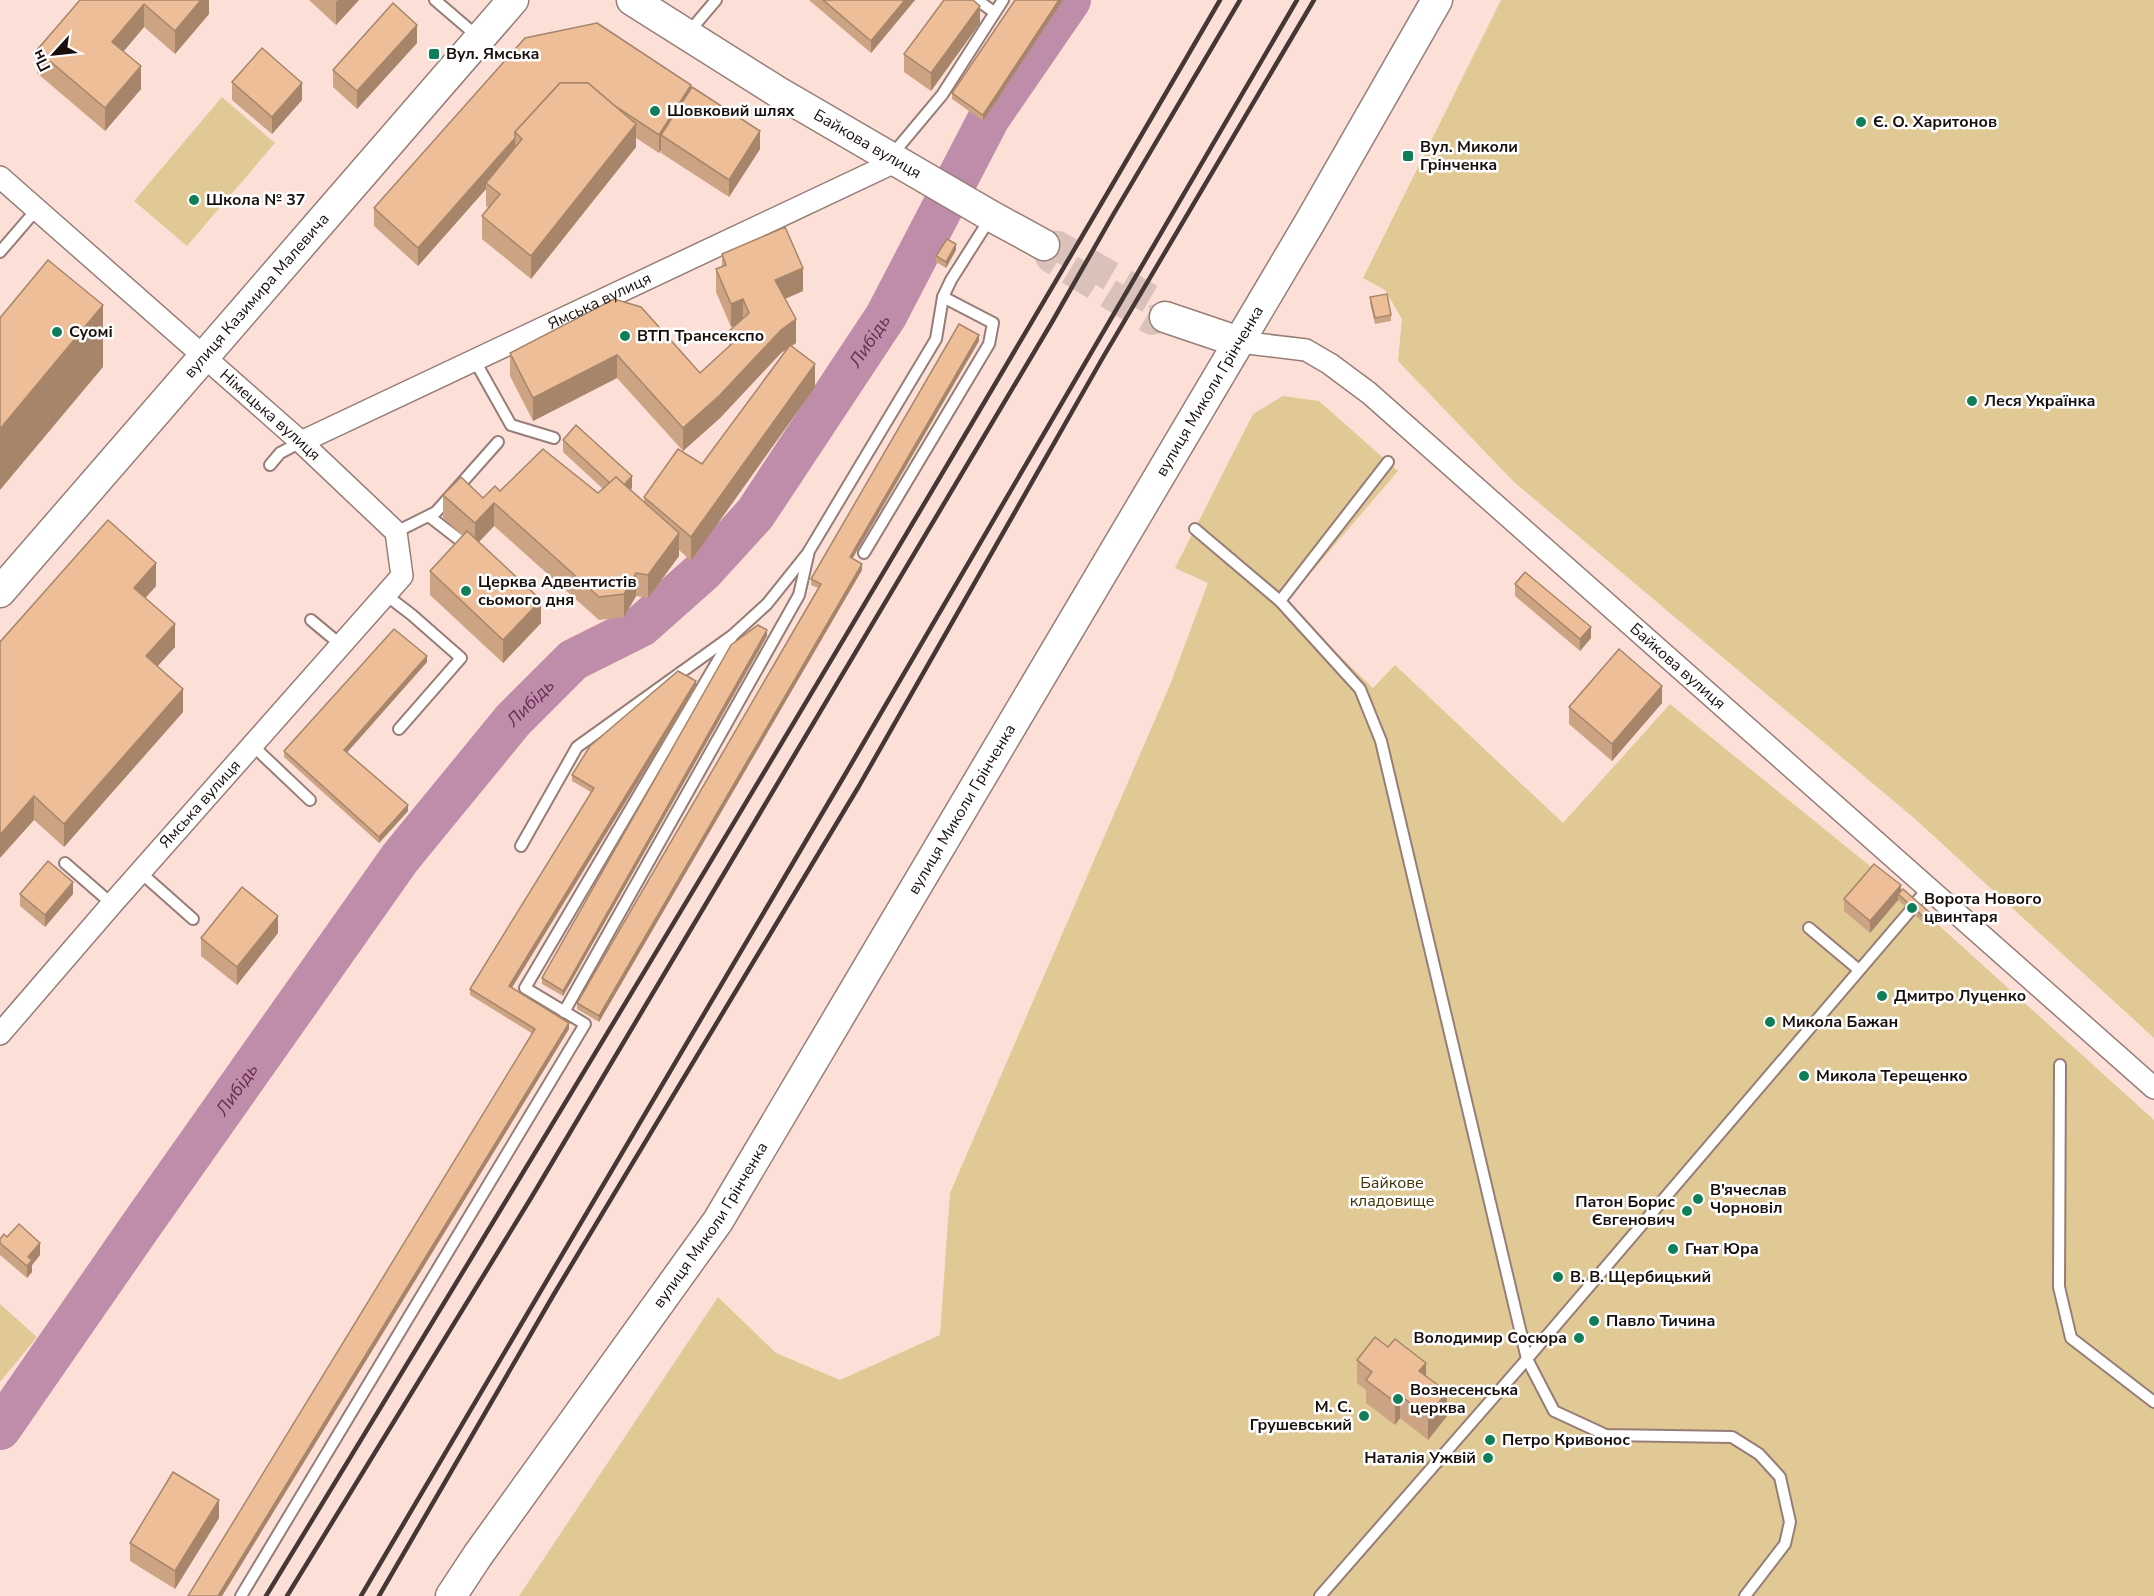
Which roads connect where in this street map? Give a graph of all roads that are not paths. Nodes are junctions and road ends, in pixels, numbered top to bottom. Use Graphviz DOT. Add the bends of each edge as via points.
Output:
graph roads {
  1 [pos="435,0"];
  2 [pos="513,0"];
  3 [pos="632,0"];
  4 [pos="716,0"];
  5 [pos="977,0"];
  6 [pos="1003,0"];
  7 [pos="1437,0"];
  8 [pos="994,12"];
  9 [pos="688,34"];
  10 [pos="480,38"];
  11 [pos="903,164"];
  12 [pos="0,177"];
  13 [pos="37,209"];
  14 [pos="989,215"];
  15 [pos="1044,245"];
  16 [pos="0,252"];
  17 [pos="944,297"];
  18 [pos="1165,317"];
  19 [pos="1239,342"];
  20 [pos="204,357"];
  21 [pos="475,361"];
  22 [pos="554,438"];
  23 [pos="302,442"];
  24 [pos="498,442"];
  25 [pos="1388,462"];
  26 [pos="270,465"];
  27 [pos="430,517"];
  28 [pos="1195,529"];
  29 [pos="396,532"];
  30 [pos="471,549"];
  31 [pos="809,551"];
  32 [pos="864,553"];
  33 [pos="0,592"];
  34 [pos="386,595"];
  35 [pos="1280,601"];
  36 [pos="311,620"];
  37 [pos="733,635"];
  38 [pos="341,645"];
  39 [pos="399,729"];
  40 [pos="252,745"];
  41 [pos="310,800"];
  42 [pos="520,846"];
  43 [pos="65,863"];
  44 [pos="140,872"];
  45 [pos="1929,887"];
  46 [pos="111,904"];
  47 [pos="193,919"];
  48 [pos="1809,928"];
  49 [pos="1859,970"];
  50 [pos="564,1011"];
  51 [pos="0,1034"];
  52 [pos="2060,1065"];
  53 [pos="2154,1088"];
  54 [pos="1527,1359"];
  55 [pos="2154,1402"];
  56 [pos="241,1596"];
  57 [pos="452,1596"];
  58 [pos="1320,1596"];
  59 [pos="1745,1596"];
  1 -- 10 [label="lane"];
  2 -- 10 [label="main road, вулиця Казимира Малевича"];
  3 -- 9 [label="main road, Байкова вулиця"];
  4 -- 9 [label="lane"];
  5 -- 8 [label="lane"];
  6 -- 8 [label="lane"];
  7 -- 19 [label="main road, вулиця Миколи Грінченка"];
  8 -- 11 [label="lane"];
  9 -- 11 [label="main road, Байкова вулиця" via="778,92"];
  10 -- 20 [label="main road, вулиця Казимира Малевича"];
  11 -- 14 [label="main road, Байкова вулиця"];
  11 -- 21 [label="street, Ямська вулиця"];
  12 -- 13 [label="street, Німецька вулиця"];
  13 -- 16 [label="lane"];
  13 -- 20 [label="street, Німецька вулиця"];
  14 -- 15 [label="main road, Байкова вулиця"];
  14 -- 17 [label="lane"];
  17 -- 31 [label="lane" via="936,339"];
  17 -- 32 [label="lane" via="993,323 989,344"];
  18 -- 19 [label="main road, Байкова вулиця"];
  19 -- 45 [label="street, Байкова вулиця" via="1306,350 1370,393"];
  19 -- 57 [label="main road, вулиця Миколи Грінченка" via="718,1221"];
  20 -- 23 [label="street, Німецька вулиця"];
  20 -- 33 [label="main road, вулиця Казимира Малевича"];
  21 -- 22 [label="lane" via="511,425"];
  21 -- 23 [label="street, Ямська вулиця"];
  23 -- 26 [label="lane" via="280,453"];
  23 -- 29 [label="street, Німецька вулиця"];
  24 -- 27 [label="lane"];
  25 -- 35 [label="lane"];
  27 -- 29 [label="lane"];
  27 -- 30 [label="lane"];
  28 -- 35 [label="lane"];
  29 -- 34 [label="street, Ямська вулиця" via="402,576"];
  31 -- 37 [label="lane" via="767,604"];
  31 -- 50 [label="lane" via="799,595"];
  34 -- 38 [label="street, Ямська вулиця"];
  34 -- 39 [label="lane" via="460,658"];
  35 -- 54 [label="lane" via="1360,689 1381,741"];
  36 -- 38 [label="lane"];
  37 -- 42 [label="lane" via="577,747"];
  37 -- 50 [label="lane" via="525,988"];
  38 -- 40 [label="street, Ямська вулиця"];
  40 -- 41 [label="lane"];
  40 -- 44 [label="street, Ямська вулиця"];
  43 -- 46 [label="lane"];
  44 -- 46 [label="street, Ямська вулиця"];
  44 -- 47 [label="lane"];
  45 -- 49 [label="lane"];
  45 -- 53 [label="street, Байкова вулиця"];
  46 -- 51 [label="street, Ямська вулиця"];
  48 -- 49 [label="lane"];
  49 -- 54 [label="lane"];
  50 -- 56 [label="lane" via="585,1024"];
  52 -- 55 [label="lane" via="2059,1287 2071,1338"];
  54 -- 58 [label="lane"];
  54 -- 59 [label="lane" via="1554,1411 1606,1435 1732,1437 1759,1454 1780,1477 1790,1522 1785,1544"];
}
